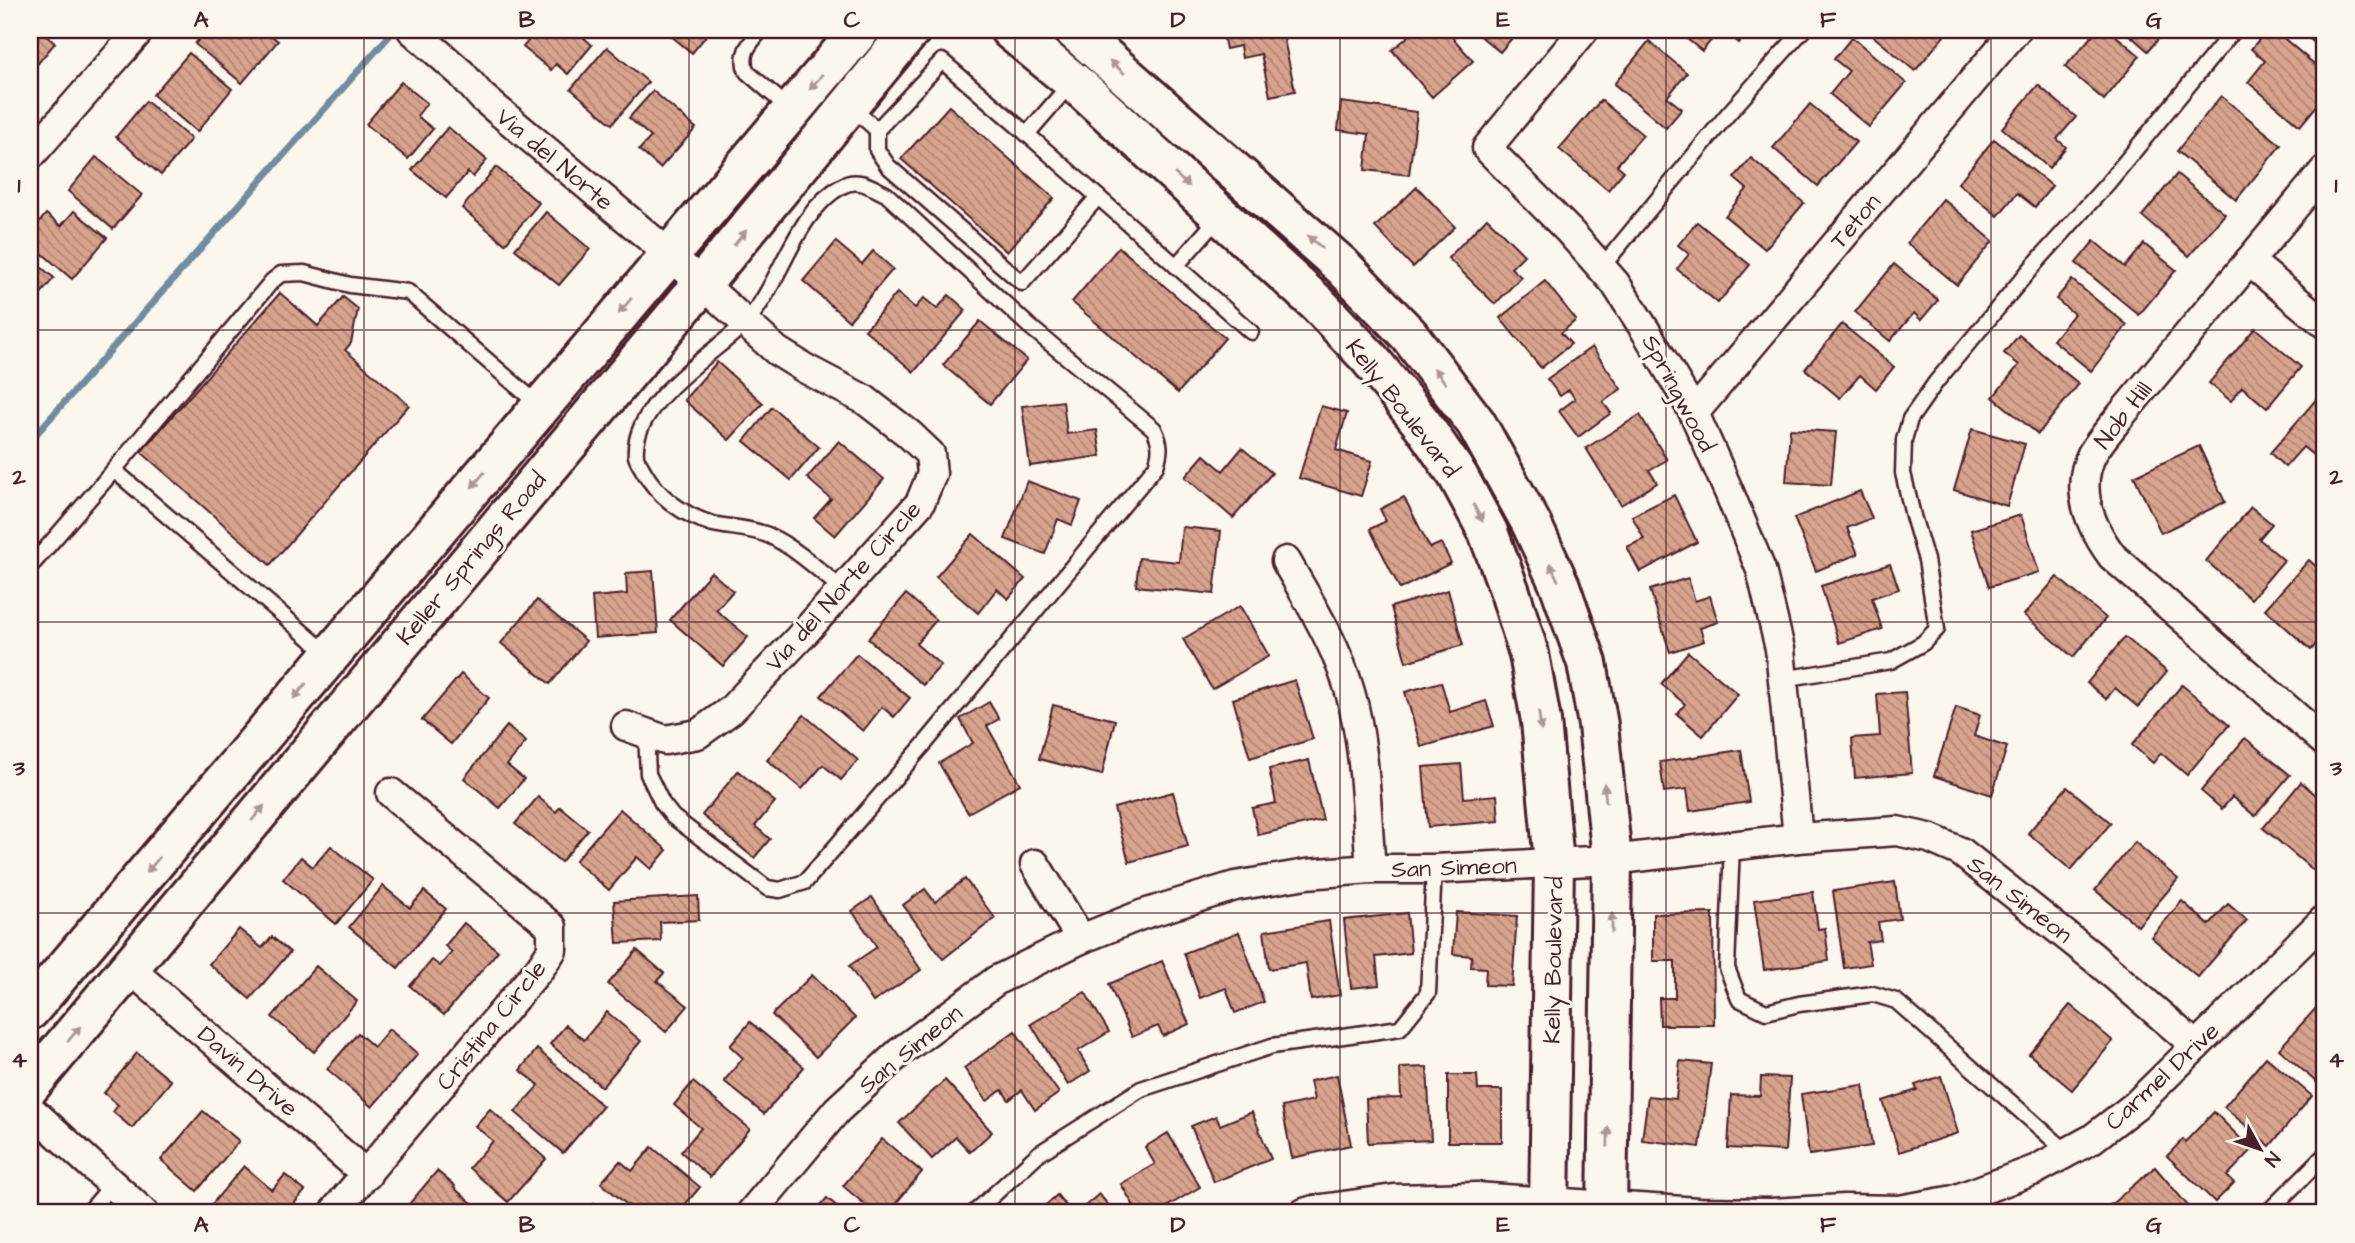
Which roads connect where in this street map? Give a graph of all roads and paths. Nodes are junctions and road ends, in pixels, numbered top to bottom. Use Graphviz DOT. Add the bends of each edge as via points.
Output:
graph roads {
  1 [pos="141,30"];
  2 [pos="412,30"];
  3 [pos="761,30"];
  4 [pos="860,30"];
  5 [pos="911,30"];
  6 [pos="1010,30"];
  7 [pos="1074,30"];
  8 [pos="1584,30"];
  9 [pos="1803,30"];
  10 [pos="2017,30"];
  11 [pos="2234,30"];
  12 [pos="1073,81"];
  13 [pos="849,105"];
  14 [pos="791,110"];
  15 [pos="877,130"];
  16 [pos="1027,134"];
  17 [pos="30,156"];
  18 [pos="2325,170"];
  19 [pos="1248,183"];
  20 [pos="1098,197"];
  21 [pos="1220,215"];
  22 [pos="669,254"];
  23 [pos="2249,261"];
  24 [pos="1176,266"];
  25 [pos="1601,268"];
  26 [pos="702,284"];
  27 [pos="745,323"];
  28 [pos="2325,324"];
  29 [pos="1251,332"];
  30 [pos="541,407"];
  31 [pos="1694,413"];
  32 [pos="114,470"];
  33 [pos="1286,561"];
  34 [pos="30,567"];
  35 [pos="843,590"];
  36 [pos="330,655"];
  37 [pos="1783,679"];
  38 [pos="364,685"];
  39 [pos="636,730"];
  40 [pos="2325,742"];
  41 [pos="391,793"];
  42 [pos="1798,838"];
  43 [pos="1732,845"];
  44 [pos="1612,860"];
  45 [pos="1554,863"];
  46 [pos="1035,864"];
  47 [pos="1371,869"];
  48 [pos="1433,869"];
  49 [pos="2325,919"];
  50 [pos="1081,939"];
  51 [pos="129,968"];
  52 [pos="30,1010"];
  53 [pos="2196,1046"];
  54 [pos="30,1086"];
  55 [pos="30,1109"];
  56 [pos="2067,1152"];
  57 [pos="2325,1155"];
  58 [pos="367,1175"];
  59 [pos="112,1185"];
  60 [pos="1550,1207"];
  61 [pos="1607,1209"];
  62 [pos="88,1213"];
  63 [pos="144,1213"];
  64 [pos="334,1213"];
  65 [pos="751,1213"];
  66 [pos="974,1213"];
  67 [pos="1304,1213"];
  68 [pos="2267,1213"];
  1 -- 17 [label="street"];
  2 -- 22 [label="street, Via del Norte" via="482,97"];
  3 -- 14 [label="lane" via="747,47 744,64 747,72"];
  4 -- 14 [label="main road, Keller Springs Road, one-way"];
  5 -- 13 [label="main road, Keller Springs Road"];
  6 -- 12 [label="main road, Kelly Boulevard"];
  19 -- 7 [label="main road, Kelly Boulevard, one-way"];
  8 -- 25 [label="street, Springwood" via="1487,148"];
  9 -- 25 [label="lane"];
  10 -- 31 [label="street, Teton"];
  11 -- 37 [label="lane" via="1936,382 1910,419 1903,473 1926,560 1937,629 1891,661"];
  12 -- 16 [label="lane"];
  12 -- 21 [label="main road, Kelly Boulevard, one-way"];
  13 -- 15 [label="lane"];
  26 -- 13 [label="main road, Keller Springs Road, one-way"];
  14 -- 22 [label="main road, Keller Springs Road"];
  15 -- 16 [label="lane" via="942,61"];
  15 -- 20 [label="lane" via="877,150 888,166 1022,283"];
  16 -- 20 [label="lane"];
  18 -- 23 [label="street, Nob Hill"];
  19 -- 21 [label="main road"];
  44 -- 19 [label="main road, Kelly Boulevard, one-way" via="1587,663 1560,586 1531,523 1476,423 1409,335 1342,266"];
  20 -- 24 [label="lane"];
  21 -- 24 [label="lane"];
  21 -- 45 [label="main road, Kelly Boulevard, one-way" via="1318,304 1370,359 1458,476 1488,532 1529,654 1541,720"];
  22 -- 26 [label="street, Via del Norte"];
  22 -- 30 [label="main road, Keller Springs Road, one-way"];
  23 -- 28 [label="street"];
  23 -- 40 [label="street, Nob Hill" via="2092,454 2084,477 2084,502 2098,537 2112,556"];
  24 -- 29 [label="lane"];
  25 -- 31 [label="street, Springwood" via="1615,283"];
  26 -- 27 [label="street, Via del Norte Circle"];
  26 -- 38 [label="main road, Keller Springs Road"];
  27 -- 35 [label="street, Via del Norte Circle" via="777,351 865,400 930,454 932,474 920,503"];
  27 -- 35 [label="lane" via="649,411 636,458 651,485 682,511 711,523 768,534"];
  27 -- 39 [label="lane" via="762,302 809,218 843,185 859,181 886,194 1029,326 1154,429 1161,452 1156,466 805,882 780,890 766,888 673,817 648,774"];
  30 -- 32 [label="lane" via="408,292 350,285 304,273 281,274"];
  30 -- 36 [label="main road, Keller Springs Road, one-way"];
  31 -- 37 [label="street, Springwood" via="1761,570"];
  32 -- 34 [label="lane"];
  32 -- 36 [label="lane"];
  33 -- 47 [label="street" via="1330,639 1350,692 1360,744"];
  35 -- 39 [label="street, Via del Norte Circle" via="731,710 698,734 665,740"];
  36 -- 38 [label="main road"];
  36 -- 52 [label="main road, Keller Springs Road, one-way"];
  37 -- 42 [label="street, Springwood"];
  51 -- 38 [label="main road, Keller Springs Road, one-way"];
  41 -- 58 [label="street, Cristina Circle" via="552,927 552,950"];
  42 -- 43 [label="street, San Simeon"];
  42 -- 53 [label="street, San Simeon" via="1897,831 1961,852"];
  43 -- 44 [label="street, San Simeon"];
  43 -- 56 [label="lane" via="1727,968 1739,999 1766,1012 1872,994 1896,1001"];
  44 -- 45 [label="street, San Simeon"];
  61 -- 44 [label="main road, Kelly Boulevard, one-way"];
  45 -- 48 [label="street, San Simeon"];
  45 -- 60 [label="main road, Kelly Boulevard"];
  46 -- 50 [label="street"];
  47 -- 48 [label="street, San Simeon"];
  47 -- 50 [label="street, San Simeon" via="1235,886"];
  48 -- 66 [label="lane" via="1428,993 1400,1028 1272,1046 1141,1089 1038,1154"];
  49 -- 53 [label="street, Carmel Drive"];
  50 -- 65 [label="street, San Simeon" via="998,980 900,1052 837,1110"];
  54 -- 51 [label="main road, Keller Springs Road, one-way"];
  51 -- 58 [label="street, Davin Drive"];
  53 -- 56 [label="street, Carmel Drive" via="2136,1105"];
  55 -- 59 [label="street"];
  56 -- 61 [label="street, Carmel Drive" via="2035,1170 1954,1200 1899,1210"];
  57 -- 68 [label="lane"];
  58 -- 64 [label="street, Cristina Circle"];
  59 -- 62 [label="lane"];
  59 -- 63 [label="street"];
  60 -- 61 [label="street, Carmel Drive"];
  60 -- 67 [label="street, Carmel Drive" via="1476,1197 1394,1199"];
}
